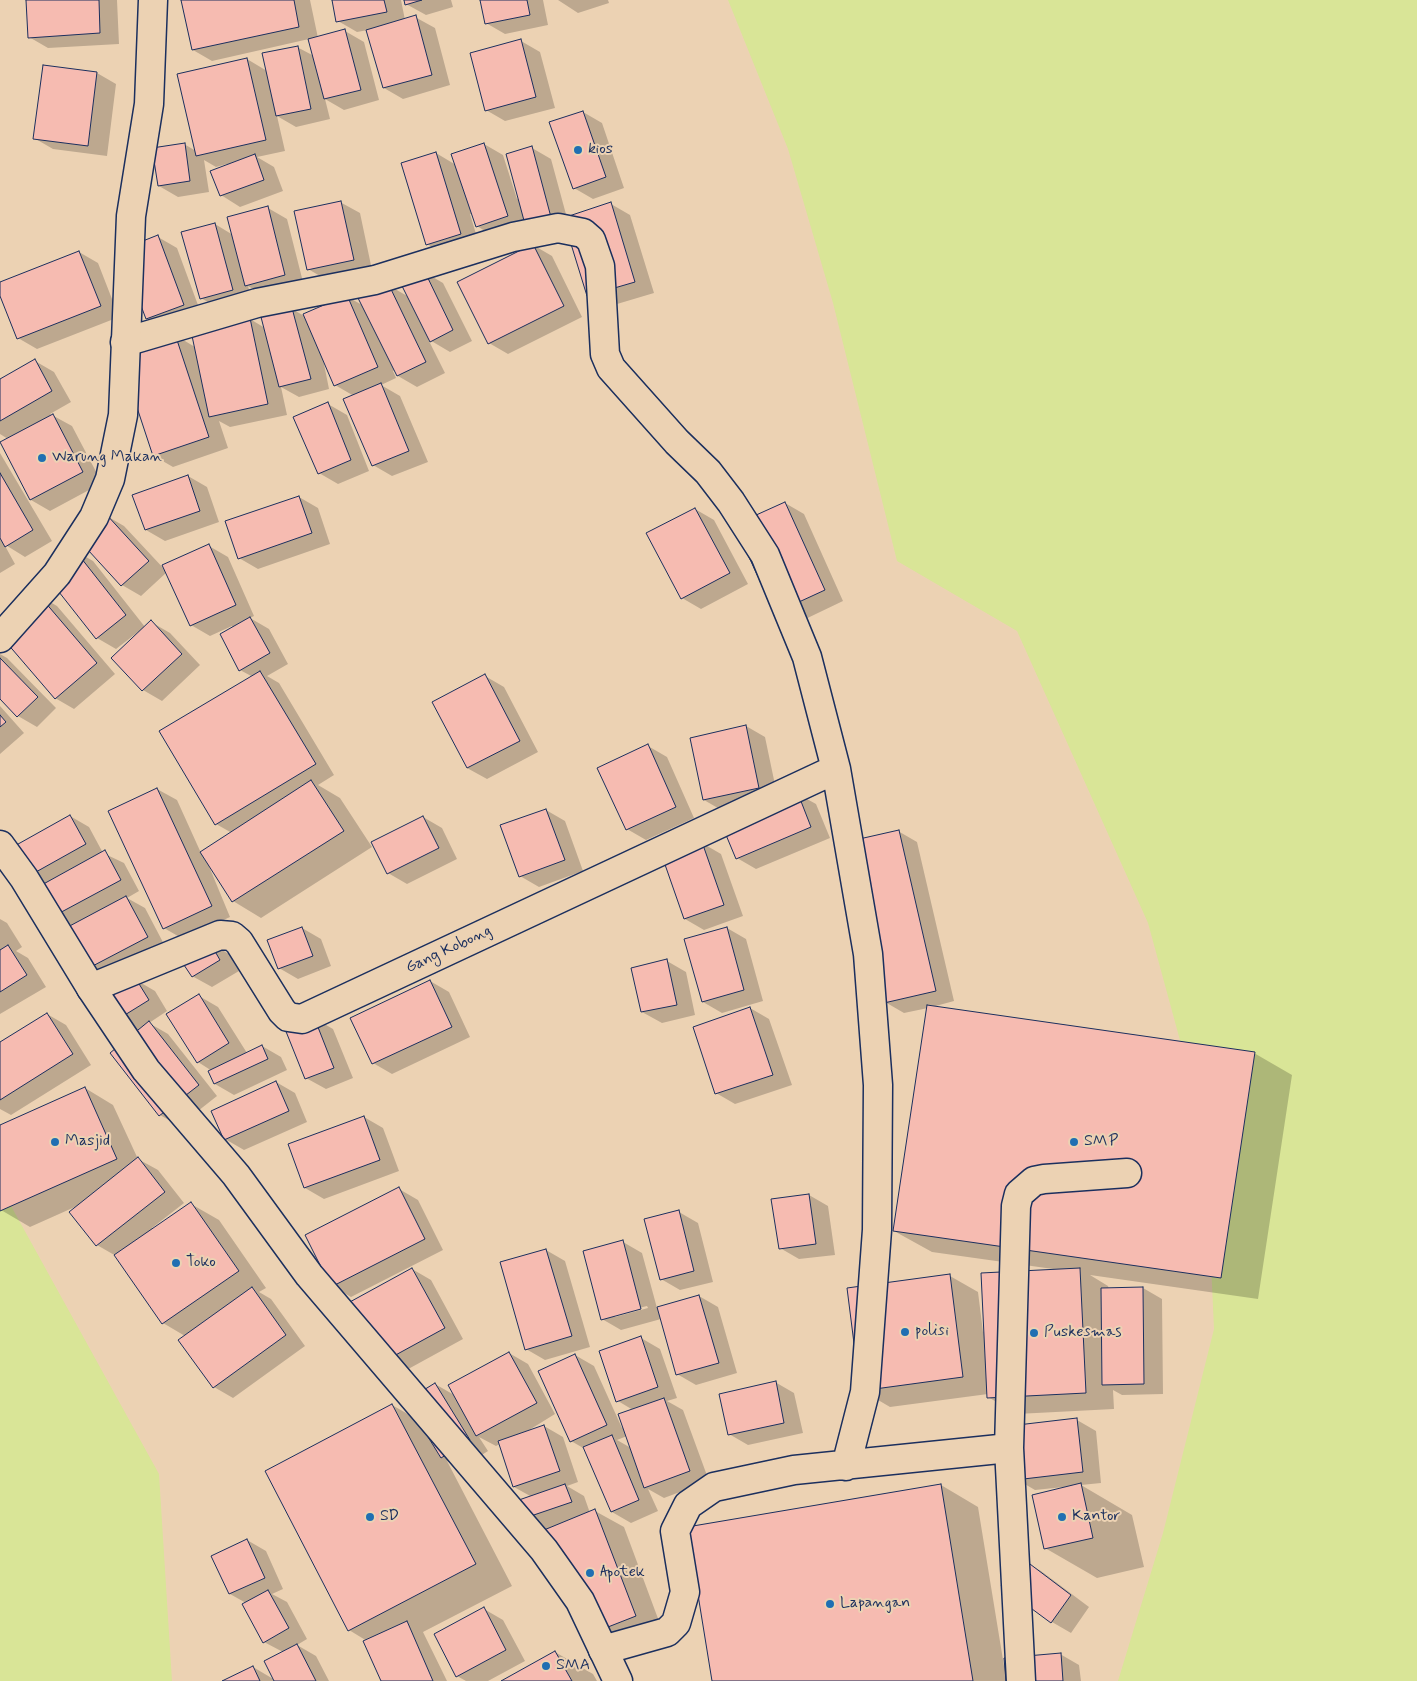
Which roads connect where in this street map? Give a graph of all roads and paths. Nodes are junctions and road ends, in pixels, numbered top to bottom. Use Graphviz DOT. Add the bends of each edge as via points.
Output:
graph roads {
  1 [pos="154,0"];
  2 [pos="125,342"];
  3 [pos="0,638"];
  4 [pos="836,769"];
  5 [pos="0,845"];
  6 [pos="91,988"];
  7 [pos="1127,1173"];
  8 [pos="1009,1448"];
  9 [pos="846,1466"];
  10 [pos="604,1650"];
  11 [pos="618,1681"];
  12 [pos="1021,1681"];
  1 -- 2 [label="street" via="149,104 132,216"];
  2 -- 3 [label="street" via="123,415 110,479 94,517 58,574"];
  2 -- 4 [label="street" via="257,303 374,280 513,237 558,228 583,233 591,240 600,266 605,354 611,368 708,472 765,555 807,657"];
  4 -- 6 [label="street, Gang Kobong" via="302,1019 288,1017 282,1011 232,936 220,935"];
  4 -- 9 [label="street" via="868,954 878,1085 877,1230 865,1392"];
  5 -- 6 [label="street" via="24,878"];
  6 -- 10 [label="street" via="146,1070 236,1175 309,1275 544,1550 580,1601"];
  7 -- 8 [label="street" via="1044,1179 1024,1187 1019,1194 1016,1206"];
  8 -- 9 [label="street"];
  8 -- 12 [label="street"];
  9 -- 10 [label="street" via="794,1470 714,1488 688,1505 674,1531 685,1592 676,1624 667,1632"];
  10 -- 11 [label="street"];
}
